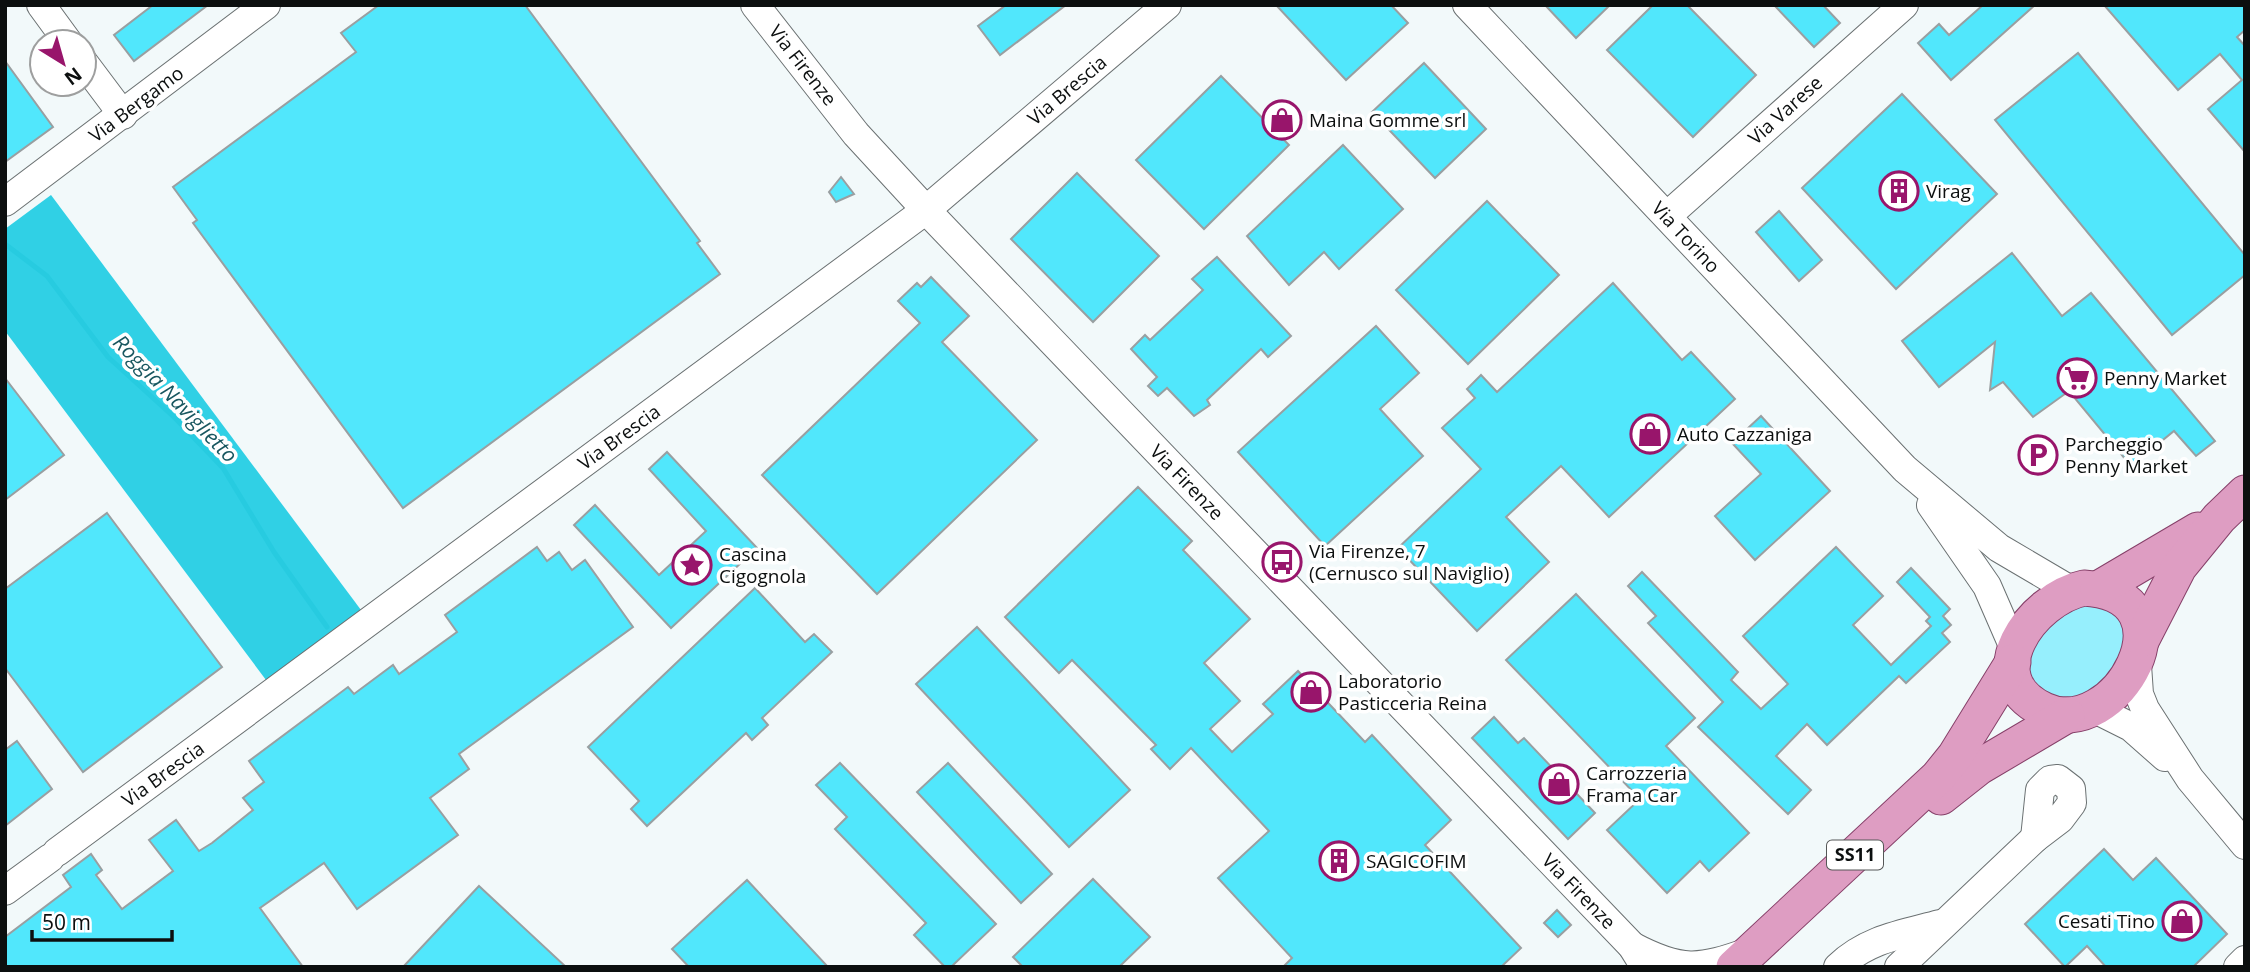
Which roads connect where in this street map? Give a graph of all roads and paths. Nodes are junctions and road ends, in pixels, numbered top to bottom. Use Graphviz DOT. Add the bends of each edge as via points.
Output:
graph roads {
  1 [pos="41,5"];
  2 [pos="266,5"];
  3 [pos="755,5"];
  4 [pos="1167,5"];
  5 [pos="1467,5"];
  6 [pos="1904,5"];
  7 [pos="58,28"];
  8 [pos="98,82"];
  9 [pos="123,115"];
  10 [pos="5,202"];
  11 [pos="926,210"];
  12 [pos="1667,216"];
  13 [pos="1905,469"];
  14 [pos="2245,493"];
  15 [pos="2219,517"];
  16 [pos="2085,590"];
  17 [pos="2139,652"];
  18 [pos="2013,655"];
  19 [pos="2080,712"];
  20 [pos="2190,779"];
  21 [pos="2035,838"];
  22 [pos="2245,845"];
  23 [pos="5,891"];
  24 [pos="1945,923"];
  25 [pos="1861,948"];
  26 [pos="1638,957"];
  27 [pos="2245,960"];
  28 [pos="1748,962"];
  29 [pos="1838,967"];
  30 [pos="1884,967"];
  31 [pos="1899,967"];
  32 [pos="2238,967"];
  1 -- 7 [label="street"];
  2 -- 9 [label="street, Via Bergamo"];
  3 -- 11 [label="street, Via Firenze" via="856,134"];
  4 -- 11 [label="street, Via Brescia"];
  5 -- 12 [label="street, Via Torino"];
  6 -- 12 [label="street, Via Varese"];
  8 -- 9 [label="street"];
  9 -- 10 [label="street, Via Bergamo"];
  11 -- 23 [label="street, Via Brescia"];
  11 -- 26 [label="street, Via Firenze"];
  12 -- 13 [label="street, Via Torino"];
  13 -- 16 [label="street, Via Torino" via="1999,548"];
  13 -- 18 [label="street, Via Torino" via="1987,586"];
  14 -- 15 [label="main road, SS11"];
  15 -- 16 [label="main road, SS11"];
  15 -- 17 [label="main road, SS11" via="2179,568"];
  16 -- 17 [label="main road" via="2124,603 2138,623"];
  16 -- 18 [label="main road, SS11" via="2056,599 2027,625"];
  17 -- 19 [label="main road, SS11" via="2128,678"];
  17 -- 20 [label="street" via="2141,701"];
  18 -- 19 [label="main road" via="2017,683 2027,698 2049,712"];
  18 -- 28 [label="main road, SS11" via="1938,777"];
  19 -- 20 [label="street" via="2131,727"];
  19 -- 28 [label="main road, SS11" via="1956,783"];
  20 -- 22 [label="street"];
  21 -- 24 [label="street"];
  24 -- 25 [label="street"];
  24 -- 31 [label="street"];
  25 -- 29 [label="street"];
  25 -- 30 [label="street" via="1875,951"];
  26 -- 28 [label="street, Via Firenze" via="1681,966"];
  27 -- 32 [label="street"];
}
